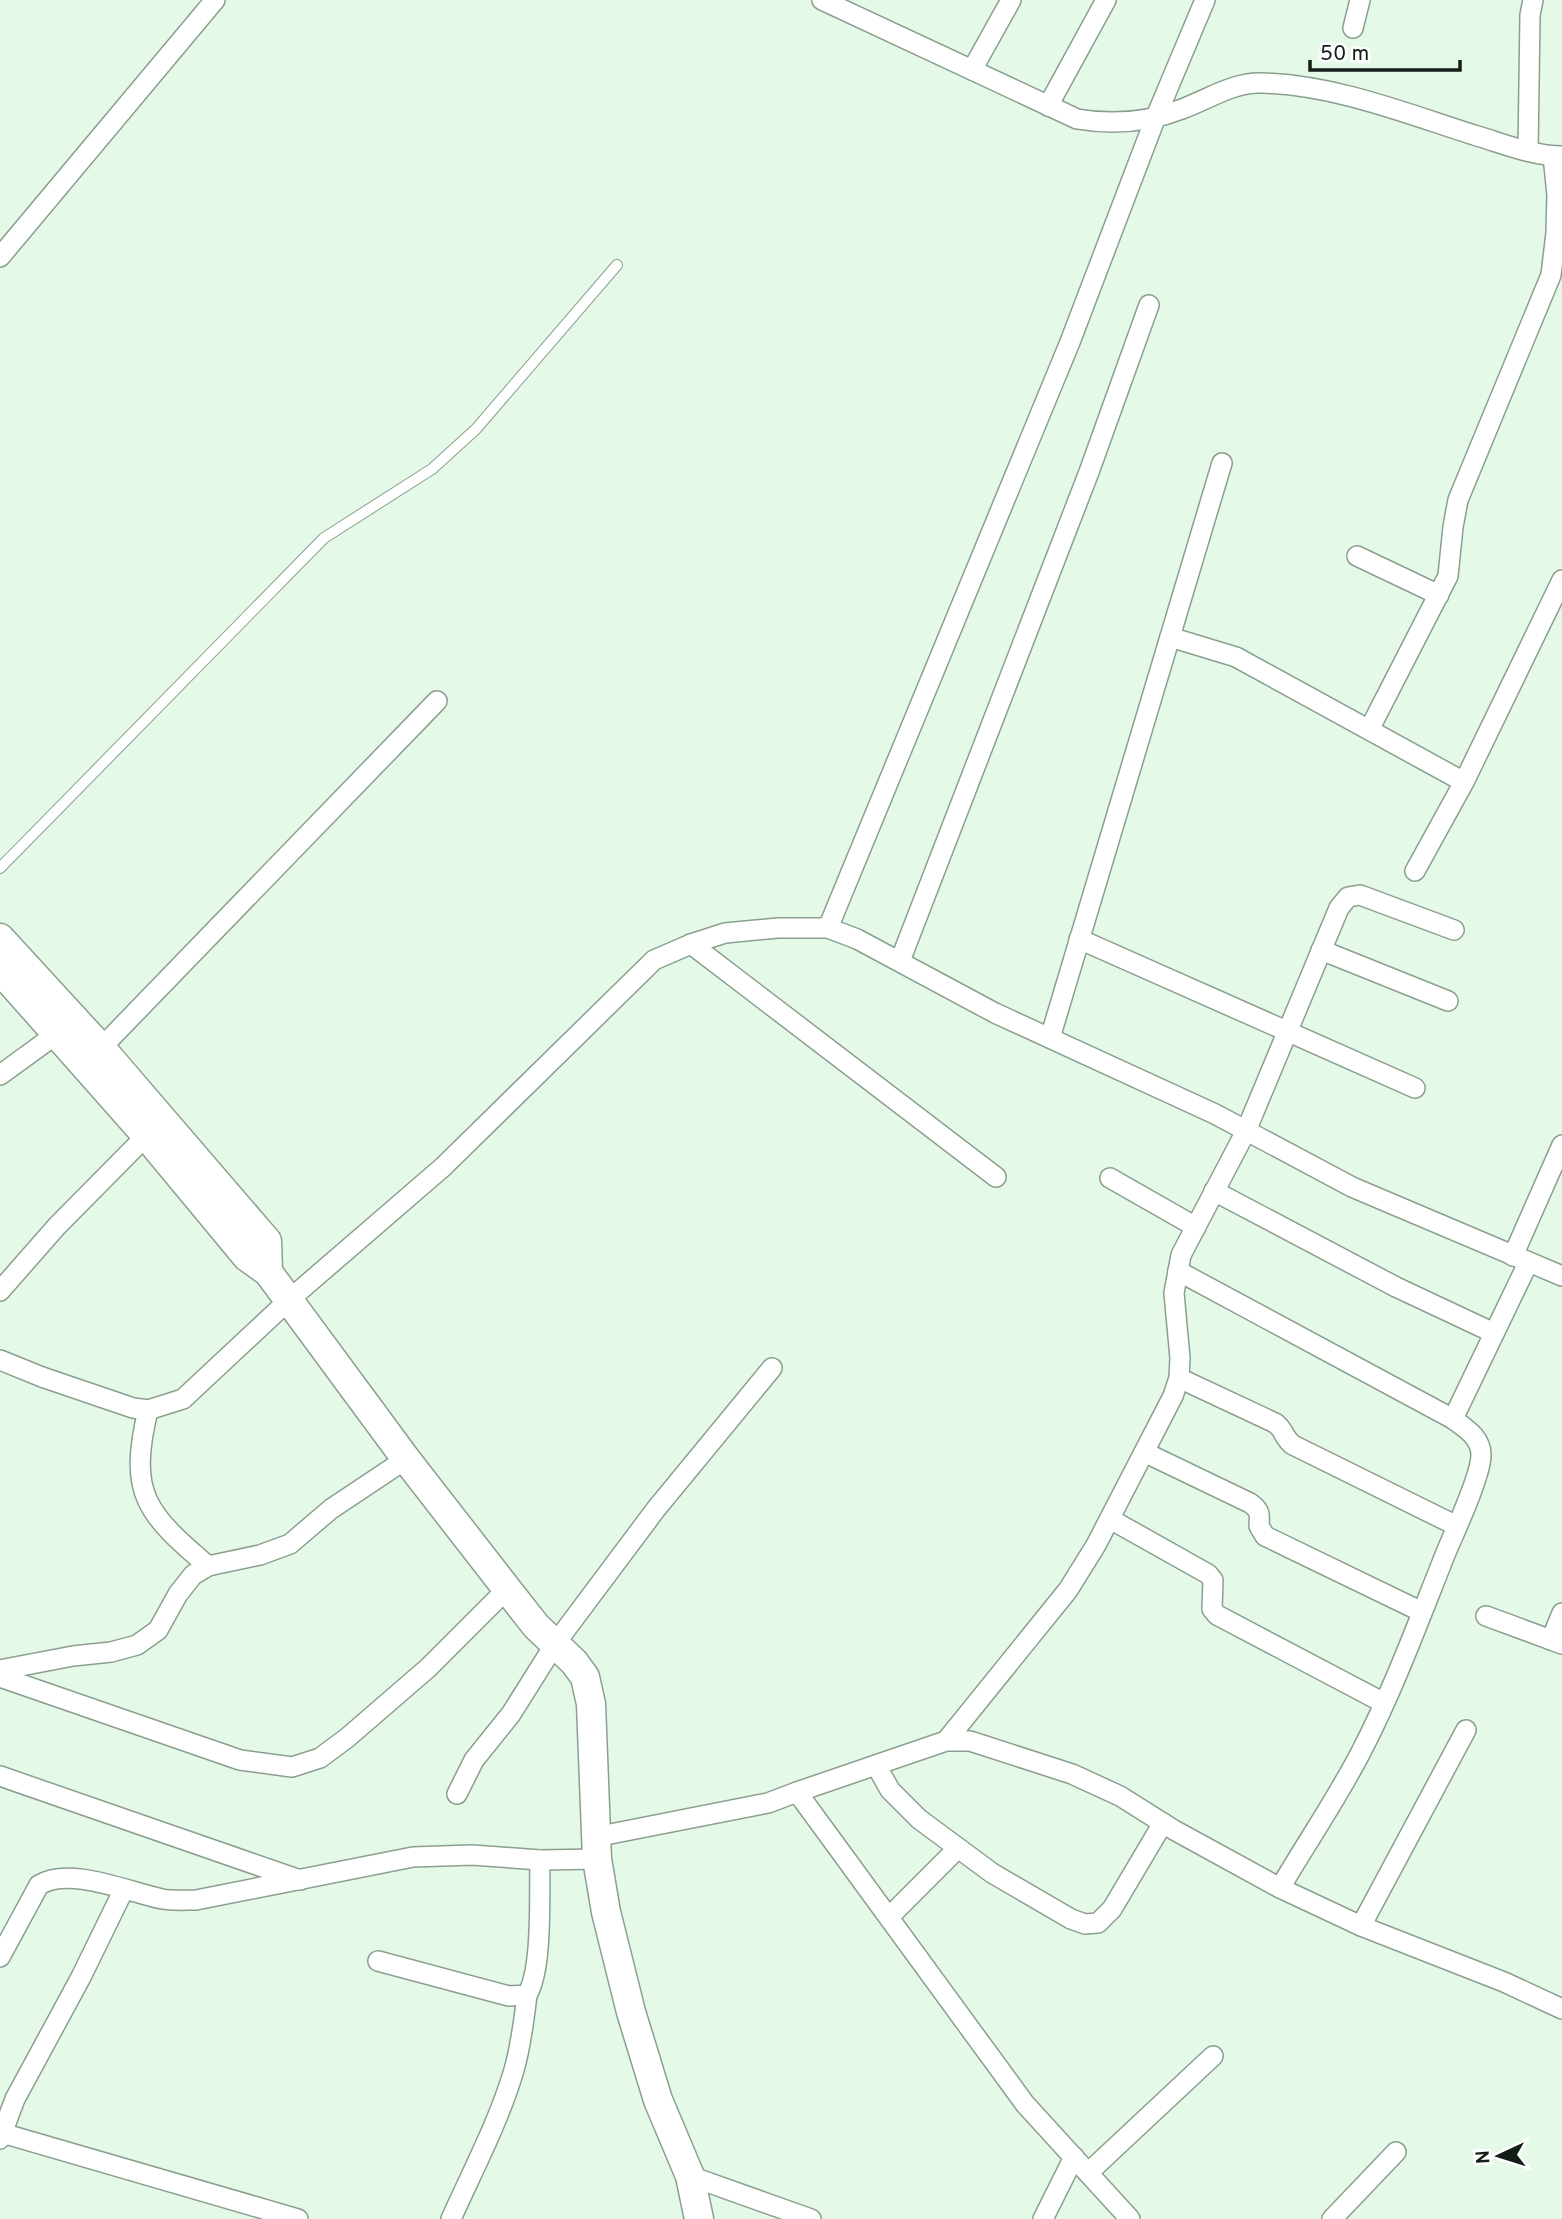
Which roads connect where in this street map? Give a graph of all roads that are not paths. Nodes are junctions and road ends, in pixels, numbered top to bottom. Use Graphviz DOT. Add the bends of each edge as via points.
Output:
graph roads {
  1 [pos="215,0"];
  2 [pos="822,0"];
  3 [pos="1010,0"];
  4 [pos="1106,0"];
  5 [pos="1205,0"];
  6 [pos="1360,0"];
  7 [pos="1533,0"];
  8 [pos="1353,29"];
  9 [pos="972,70"];
  10 [pos="1048,106"];
  11 [pos="1155,119"];
  12 [pos="1528,151"];
  13 [pos="1558,156"];
  14 [pos="0,257"];
  15 [pos="617,265"];
  16 [pos="1149,305"];
  17 [pos="1222,463"];
  18 [pos="1357,556"];
  19 [pos="1562,580"];
  20 [pos="1439,595"];
  21 [pos="1170,637"];
  22 [pos="436,701"];
  23 [pos="1370,728"];
  24 [pos="1464,782"];
  25 [pos="0,868"];
  26 [pos="1415,871"];
  27 [pos="828,928"];
  28 [pos="1454,930"];
  29 [pos="0,938"];
  30 [pos="1079,939"];
  31 [pos="691,944"];
  32 [pos="1321,950"];
  33 [pos="900,961"];
  34 [pos="0,970"];
  35 [pos="1448,1001"];
  36 [pos="67,1027"];
  37 [pos="1287,1031"];
  38 [pos="1045,1035"];
  39 [pos="101,1048"];
  40 [pos="0,1074"];
  41 [pos="1415,1087"];
  42 [pos="155,1127"];
  43 [pos="1246,1131"];
  44 [pos="1562,1145"];
  45 [pos="996,1177"];
  46 [pos="1110,1178"];
  47 [pos="1214,1191"];
  48 [pos="1196,1227"];
  49 [pos="1520,1259"];
  50 [pos="1178,1271"];
  51 [pos="1562,1276"];
  52 [pos="0,1291"];
  53 [pos="290,1299"];
  54 [pos="1494,1333"];
  55 [pos="0,1360"];
  56 [pos="772,1368"];
  57 [pos="1179,1378"];
  58 [pos="148,1410"];
  59 [pos="1453,1419"];
  60 [pos="1146,1453"];
  61 [pos="406,1459"];
  62 [pos="1110,1519"];
  63 [pos="1457,1525"];
  64 [pos="208,1566"];
  65 [pos="507,1589"];
  66 [pos="1422,1612"];
  67 [pos="1562,1613"];
  68 [pos="1486,1616"];
  69 [pos="1557,1642"];
  70 [pos="555,1644"];
  71 [pos="0,1671"];
  72 [pos="0,1677"];
  73 [pos="1384,1703"];
  74 [pos="1466,1730"];
  75 [pos="946,1741"];
  76 [pos="876,1765"];
  77 [pos="0,1776"];
  78 [pos="797,1792"];
  79 [pos="457,1794"];
  80 [pos="1163,1823"];
  81 [pos="596,1848"];
  82 [pos="958,1848"];
  83 [pos="540,1860"];
  84 [pos="301,1880"];
  85 [pos="1280,1888"];
  86 [pos="124,1889"];
  87 [pos="889,1917"];
  88 [pos="1361,1926"];
  89 [pos="0,1957"];
  90 [pos="378,1961"];
  91 [pos="527,1995"];
  92 [pos="1562,2009"];
  93 [pos="1213,2056"];
  94 [pos="1,2136"];
  95 [pos="1396,2152"];
  96 [pos="1074,2157"];
  97 [pos="1088,2173"];
  98 [pos="690,2176"];
  99 [pos="298,2219"];
  100 [pos="451,2219"];
  101 [pos="699,2219"];
  102 [pos="811,2219"];
  103 [pos="1043,2219"];
  104 [pos="1130,2219"];
  105 [pos="1332,2219"];
  1 -- 14 [label="street"];
  2 -- 9 [label="street"];
  3 -- 9 [label="street"];
  4 -- 10 [label="street"];
  5 -- 11 [label="street"];
  6 -- 8 [label="street"];
  7 -- 12 [label="street"];
  9 -- 10 [label="street"];
  10 -- 11 [label="street" via="1099,123"];
  11 -- 12 [label="street" via="1231,87 1259,83 1303,86 1344,94"];
  11 -- 27 [label="street" via="1070,342"];
  12 -- 13 [label="street"];
  13 -- 20 [label="street" via="1550,275 1458,500 1448,576"];
  15 -- 25 [label="lane" via="476,429 432,469 324,538"];
  16 -- 33 [label="street"];
  17 -- 21 [label="street"];
  18 -- 20 [label="street"];
  19 -- 24 [label="street"];
  20 -- 23 [label="street"];
  21 -- 23 [label="street" via="1236,657"];
  21 -- 30 [label="street"];
  22 -- 39 [label="street"];
  23 -- 24 [label="street"];
  24 -- 26 [label="street"];
  27 -- 31 [label="street" via="725,933"];
  27 -- 33 [label="street"];
  28 -- 32 [label="street" via="1360,895 1348,897 1339,908"];
  29 -- 36 [label="street"];
  30 -- 37 [label="street"];
  30 -- 38 [label="street"];
  31 -- 45 [label="street"];
  31 -- 53 [label="street" via="654,960 443,1167"];
  32 -- 35 [label="street"];
  32 -- 37 [label="street"];
  33 -- 38 [label="street"];
  34 -- 36 [label="street"];
  36 -- 39 [label="street"];
  36 -- 40 [label="street"];
  36 -- 42 [label="street"];
  37 -- 41 [label="street"];
  37 -- 43 [label="street"];
  38 -- 43 [label="street"];
  39 -- 42 [label="street"];
  42 -- 52 [label="street"];
  42 -- 53 [label="street" via="267,1241 268,1272"];
  43 -- 47 [label="street"];
  43 -- 49 [label="street" via="1352,1187"];
  44 -- 49 [label="street"];
  46 -- 48 [label="street"];
  47 -- 48 [label="street"];
  47 -- 54 [label="street" via="1395,1287"];
  48 -- 50 [label="street"];
  49 -- 51 [label="street"];
  49 -- 54 [label="street"];
  50 -- 57 [label="street" via="1174,1293"];
  50 -- 59 [label="street"];
  53 -- 58 [label="street" via="183,1399"];
  53 -- 61 [label="street"];
  54 -- 59 [label="street"];
  55 -- 58 [label="street"];
  56 -- 70 [label="street"];
  57 -- 60 [label="street"];
  57 -- 63 [label="street" via="1275,1423 1293,1445"];
  58 -- 64 [label="street" via="139,1461 141,1484 162,1525"];
  59 -- 63 [label="street" via="1478,1442 1481,1454"];
  60 -- 62 [label="street"];
  60 -- 66 [label="street" via="1250,1503 1257,1508 1258,1526 1265,1536"];
  61 -- 64 [label="street" via="331,1509 290,1544"];
  61 -- 65 [label="street"];
  62 -- 73 [label="street" via="1208,1574 1213,1580 1212,1609 1217,1615"];
  62 -- 75 [label="street" via="1068,1590"];
  63 -- 66 [label="street"];
  64 -- 71 [label="street" via="193,1575 178,1594 158,1630 137,1645"];
  65 -- 70 [label="street"];
  65 -- 72 [label="street" via="428,1668 347,1738 320,1758 292,1767 240,1760"];
  66 -- 73 [label="street"];
  67 -- 69 [label="street"];
  68 -- 69 [label="street"];
  70 -- 79 [label="street" via="511,1714 474,1760"];
  70 -- 81 [label="street" via="584,1677 591,1704"];
  73 -- 85 [label="street" via="1361,1753"];
  74 -- 88 [label="street"];
  75 -- 76 [label="street"];
  75 -- 80 [label="street" via="970,1741 1072,1774"];
  76 -- 78 [label="street"];
  76 -- 82 [label="street" via="890,1790"];
  77 -- 84 [label="street"];
  78 -- 81 [label="street"];
  78 -- 87 [label="street"];
  80 -- 82 [label="street" via="1112,1909 1098,1923 1070,1919"];
  80 -- 85 [label="street"];
  81 -- 83 [label="street"];
  81 -- 98 [label="street" via="606,1912 631,2012 658,2099"];
  82 -- 87 [label="street"];
  83 -- 84 [label="street" via="413,1857"];
  83 -- 91 [label="street" via="534,1984"];
  84 -- 86 [label="street" via="196,1900 165,1899"];
  85 -- 88 [label="street"];
  86 -- 89 [label="street" via="68,1877 39,1885"];
  86 -- 94 [label="street" via="15,2099"];
  87 -- 96 [label="street" via="1025,2104"];
  88 -- 92 [label="street"];
  90 -- 91 [label="street" via="509,1996"];
  91 -- 100 [label="street" via="514,2069"];
  93 -- 97 [label="street"];
  94 -- 99 [label="street"];
  95 -- 105 [label="street"];
  96 -- 97 [label="street"];
  96 -- 103 [label="street"];
  97 -- 104 [label="street"];
  98 -- 101 [label="street"];
  98 -- 102 [label="street"];
}
